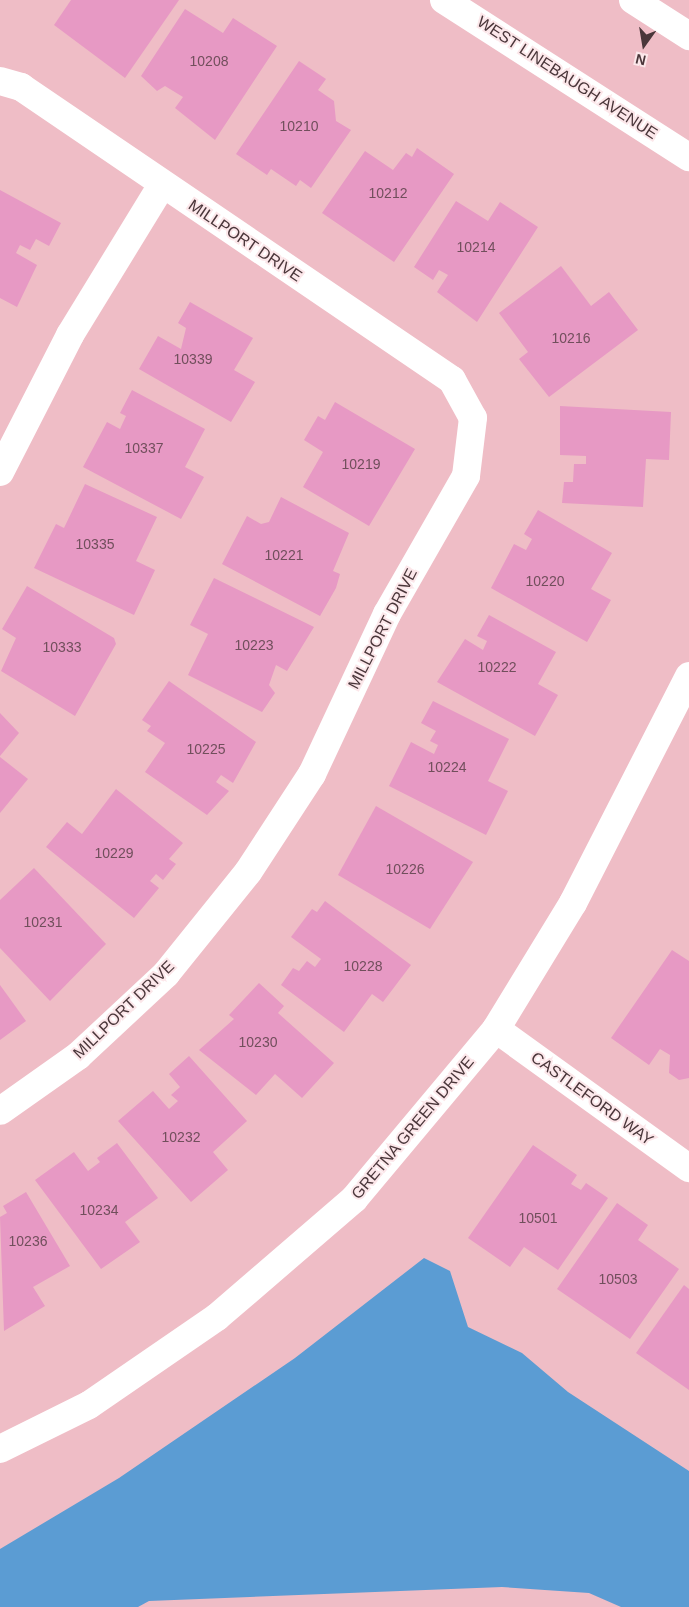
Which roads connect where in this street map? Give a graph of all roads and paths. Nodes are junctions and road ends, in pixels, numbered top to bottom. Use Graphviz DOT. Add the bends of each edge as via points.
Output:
graph roads {
  1 [pos="444,0"];
  2 [pos="633,0"];
  3 [pos="689,36"];
  4 [pos="0,81"];
  5 [pos="689,157"];
  6 [pos="162,184"];
  7 [pos="0,472"];
  8 [pos="689,678"];
  9 [pos="496,1029"];
  10 [pos="0,1111"];
  11 [pos="689,1168"];
  12 [pos="0,1449"];
  1 -- 5 [label="street, WEST LINEBAUGH AVENUE"];
  2 -- 3 [label="street"];
  4 -- 6 [label="street, MILLPORT DRIVE" via="21,87"];
  6 -- 7 [label="street" via="70,334"];
  6 -- 10 [label="street, MILLPORT DRIVE" via="452,380 473,418 466,476 387,614 312,774 248,872 166,974 78,1056"];
  8 -- 9 [label="street, GRETNA GREEN DRIVE" via="573,903"];
  9 -- 11 [label="street, CASTLEFORD WAY"];
  9 -- 12 [label="street, GRETNA GREEN DRIVE" via="354,1199 217,1317 89,1405"];
}
